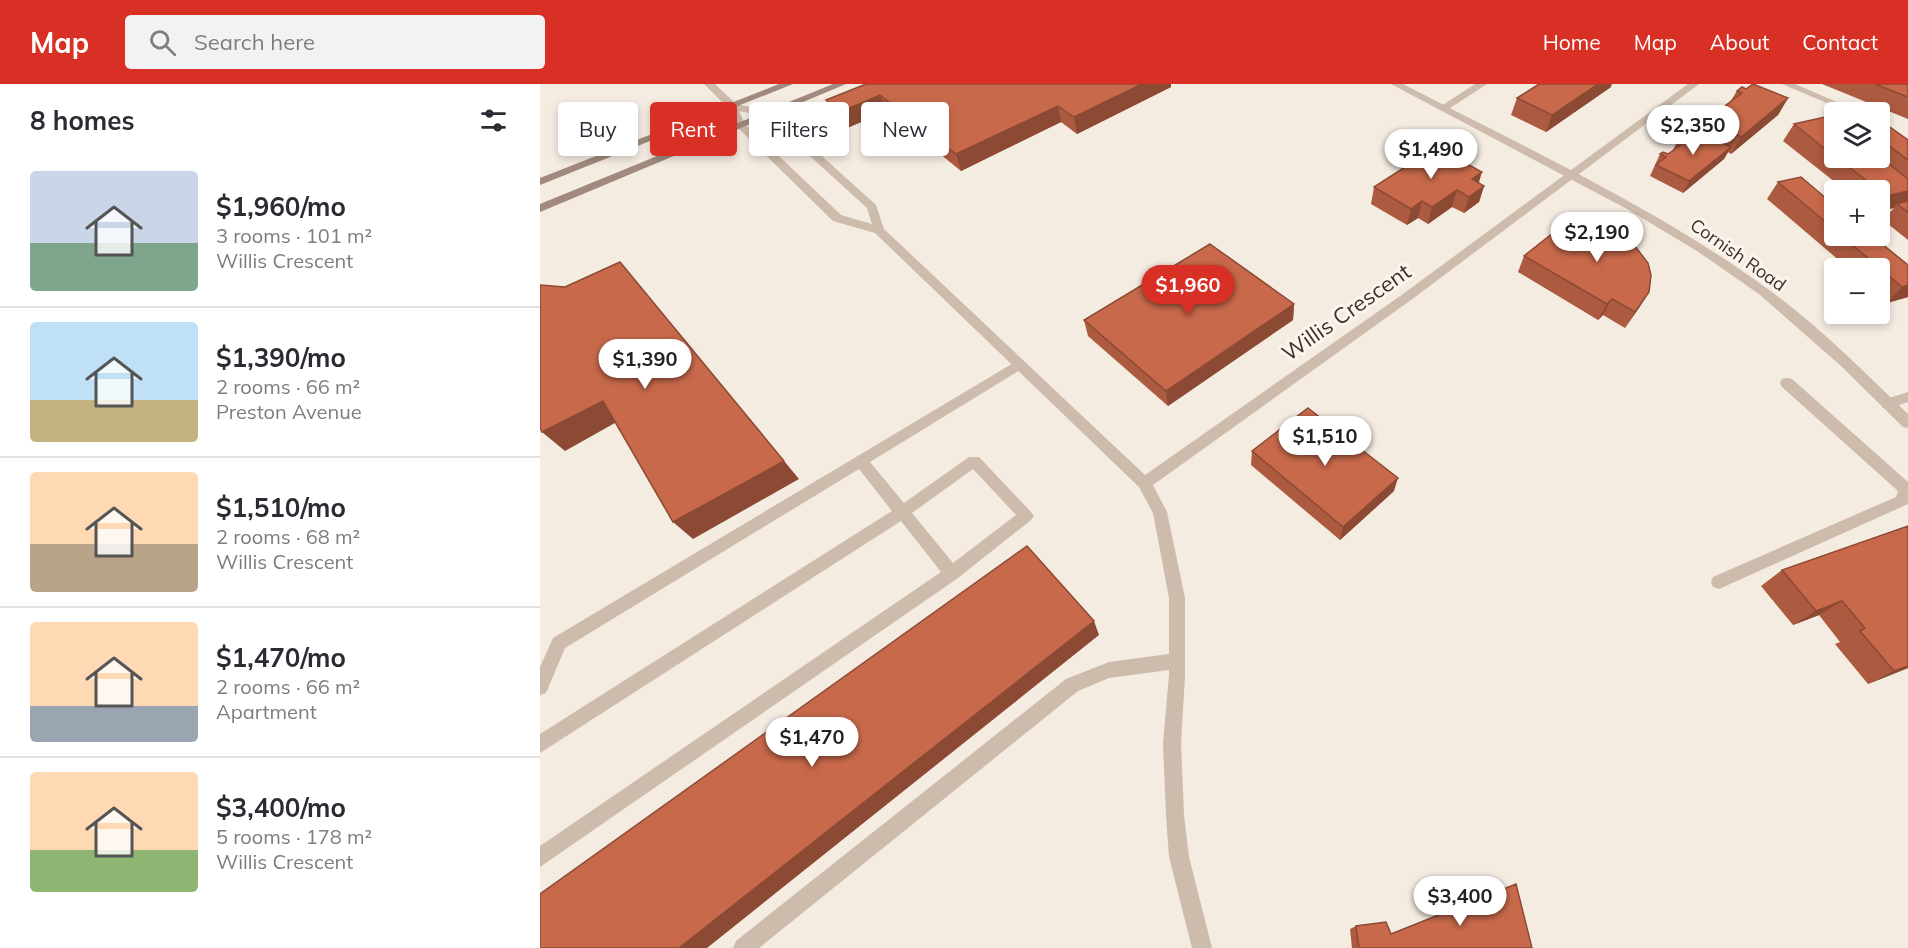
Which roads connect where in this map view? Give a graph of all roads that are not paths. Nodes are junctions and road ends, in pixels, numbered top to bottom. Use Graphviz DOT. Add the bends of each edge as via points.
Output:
graph roads {
  1 [pos="709,84"];
  2 [pos="788,84"];
  3 [pos="841,84"];
  4 [pos="1396,84"];
  5 [pos="1482,84"];
  6 [pos="1694,84"];
  7 [pos="1787,84"];
  8 [pos="728,102"];
  9 [pos="798,102"];
  10 [pos="1831,102"];
  11 [pos="737,104"];
  12 [pos="1443,108"];
  13 [pos="737,117"];
  14 [pos="749,122"];
  15 [pos="741,125"];
  16 [pos="650,138"];
  17 [pos="816,156"];
  18 [pos="1572,175"];
  19 [pos="540,182"];
  20 [pos="540,208"];
  21 [pos="879,230"];
  22 [pos="1020,364"];
  23 [pos="1787,383"];
  24 [pos="1908,397"];
  25 [pos="1888,404"];
  26 [pos="1908,423"];
  27 [pos="861,462"];
  28 [pos="1144,483"];
  29 [pos="902,513"];
  30 [pos="952,573"];
  31 [pos="1719,582"];
  32 [pos="1176,661"];
  33 [pos="540,687"];
  34 [pos="540,744"];
  35 [pos="540,857"];
  36 [pos="743,948"];
  37 [pos="1203,948"];
  1 -- 8 [label="street"];
  2 -- 11 [label="main road"];
  3 -- 9 [label="main road"];
  4 -- 12 [label="street, Cornish Road"];
  5 -- 12 [label="street"];
  6 -- 18 [label="street, Willis Crescent"];
  7 -- 10 [label="street"];
  12 -- 18 [label="street, Cornish Road"];
  13 -- 15 [label="street"];
  14 -- 15 [label="main road"];
  15 -- 20 [label="main road"];
  15 -- 21 [label="street" via="837,218"];
  16 -- 19 [label="main road"];
  17 -- 21 [label="street" via="872,207"];
  18 -- 25 [label="street, Cornish Road" via="1701,248 1763,291"];
  18 -- 28 [label="street, Willis Crescent"];
  21 -- 22 [label="street"];
  22 -- 27 [label="street"];
  22 -- 28 [label="street"];
  23 -- 31 [label="street" via="1906,489 1902,501"];
  24 -- 25 [label="street"];
  25 -- 26 [label="street, Cornish Road"];
  27 -- 29 [label="street"];
  27 -- 33 [label="street" via="559,643"];
  28 -- 32 [label="street" via="1160,512 1177,598"];
  29 -- 30 [label="street"];
  29 -- 30 [label="street" via="974,461 1026,516"];
  29 -- 34 [label="street"];
  30 -- 35 [label="street"];
  32 -- 36 [label="street" via="1109,668 1072,685"];
  32 -- 37 [label="street" via="1172,744 1175,815 1179,857"];
}
